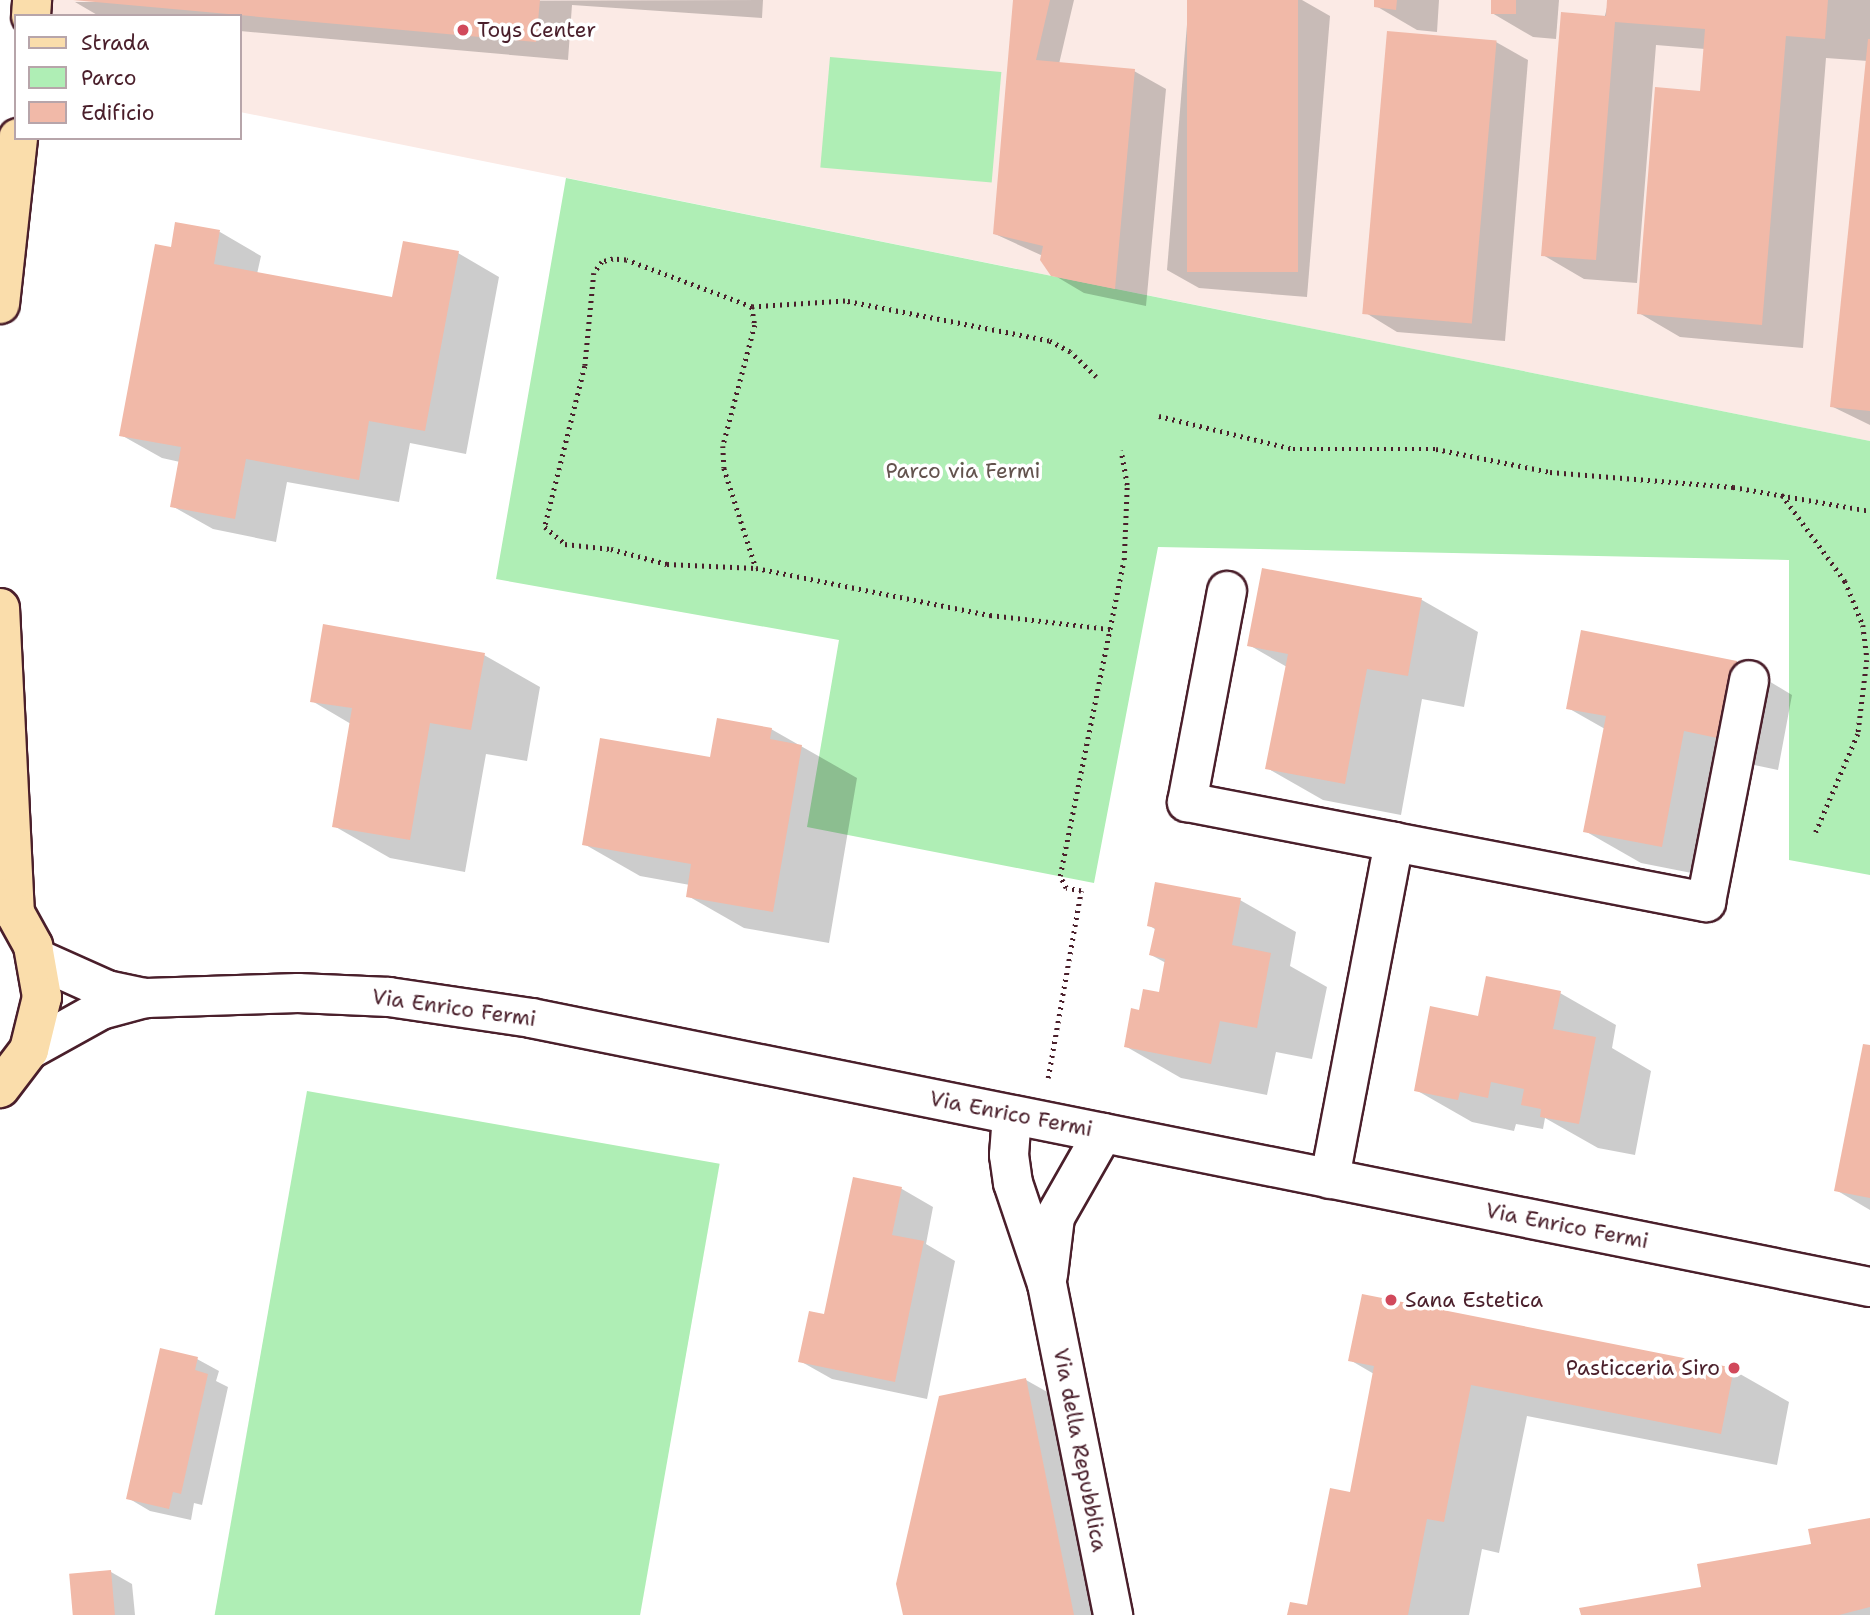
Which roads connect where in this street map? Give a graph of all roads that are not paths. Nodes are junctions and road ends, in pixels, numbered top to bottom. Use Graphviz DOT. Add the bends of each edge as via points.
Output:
graph roads {
  1 [pos="18,140"];
  2 [pos="0,304"];
  3 [pos="1227,591"];
  4 [pos="0,608"];
  5 [pos="1749,680"];
  6 [pos="1394,842"];
  7 [pos="7,906"];
  8 [pos="38,960"];
  9 [pos="146,998"];
  10 [pos="29,1049"];
  11 [pos="0,1088"];
  12 [pos="1026,1117"];
  13 [pos="1103,1133"];
  14 [pos="1330,1178"];
  15 [pos="1047,1284"];
  16 [pos="1870,1287"];
  17 [pos="1113,1615"];
  1 -- 2 [label="main road"];
  3 -- 6 [label="street" via="1187,802"];
  4 -- 7 [label="main road"];
  5 -- 6 [label="street" via="1706,902"];
  6 -- 14 [label="street"];
  7 -- 8 [label="main road"];
  8 -- 9 [label="street, Via Enrico Fermi" via="107,989"];
  8 -- 10 [label="main road" via="40,1019"];
  9 -- 10 [label="street, Via Enrico Fermi" via="102,1010"];
  9 -- 12 [label="street, Via Enrico Fermi" via="298,993 389,997 531,1018"];
  10 -- 11 [label="main road"];
  12 -- 13 [label="street, Via Enrico Fermi"];
  12 -- 15 [label="street, Via della Repubblica" via="1009,1155 1013,1183"];
  13 -- 14 [label="street, Via Enrico Fermi"];
  13 -- 15 [label="street, Via della Repubblica" via="1055,1217"];
  14 -- 16 [label="street, Via Enrico Fermi"];
  15 -- 17 [label="street, Via della Repubblica"];
}
